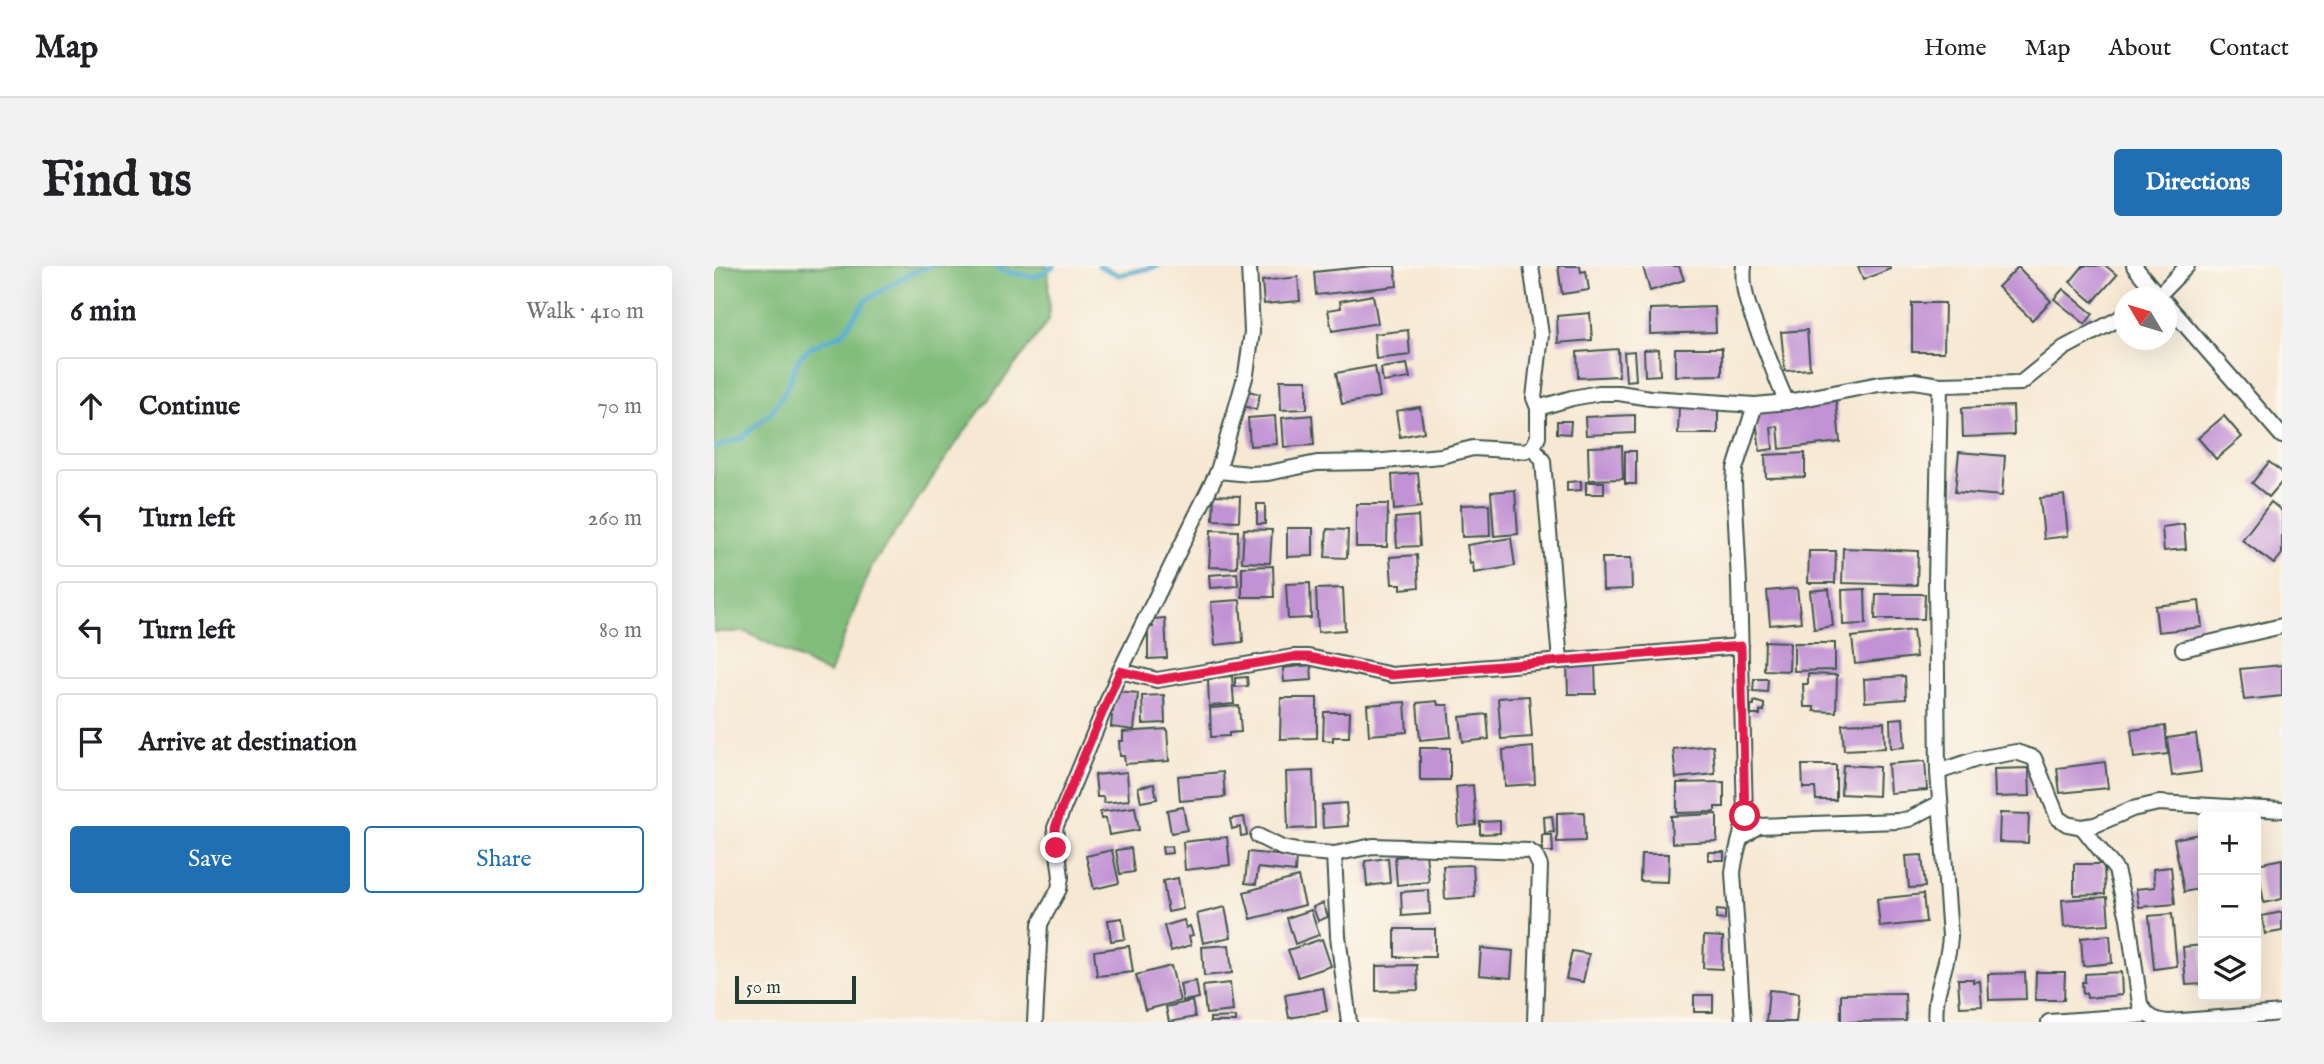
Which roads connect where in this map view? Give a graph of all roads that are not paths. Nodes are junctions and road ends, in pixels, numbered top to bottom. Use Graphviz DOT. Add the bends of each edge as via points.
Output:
graph roads {
  1 [pos="1249,266"];
  2 [pos="1531,266"];
  3 [pos="1744,266"];
  4 [pos="2134,266"];
  5 [pos="2187,266"];
  6 [pos="2153,287"];
  7 [pos="2173,287"];
  8 [pos="2177,315"];
  9 [pos="2114,321"];
  10 [pos="1940,385"];
  11 [pos="1787,402"];
  12 [pos="1755,405"];
  13 [pos="1538,408"];
  14 [pos="2282,436"];
  15 [pos="1533,447"];
  16 [pos="1218,471"];
  17 [pos="2282,626"];
  18 [pos="1741,646"];
  19 [pos="2183,649"];
  20 [pos="1560,661"];
  21 [pos="1120,671"];
  22 [pos="1938,772"];
  23 [pos="1940,803"];
  24 [pos="2282,810"];
  25 [pos="1745,816"];
  26 [pos="1758,826"];
  27 [pos="2082,827"];
  28 [pos="1258,836"];
  29 [pos="1742,838"];
  30 [pos="1334,854"];
  31 [pos="2282,1013"];
  32 [pos="2147,1015"];
  33 [pos="1035,1022"];
  34 [pos="1349,1022"];
  35 [pos="1535,1022"];
  36 [pos="1743,1022"];
  37 [pos="1936,1022"];
  38 [pos="2049,1022"];
  1 -- 16 [label="street" via="1252,332 1247,374"];
  2 -- 13 [label="street" via="1541,335 1534,389"];
  3 -- 11 [label="street" via="1748,305"];
  4 -- 6 [label="street"];
  5 -- 7 [label="street"];
  8 -- 14 [label="street"];
  9 -- 10 [label="street" via="2064,348 2021,383"];
  10 -- 11 [label="street" via="1914,380"];
  10 -- 22 [label="street"];
  11 -- 12 [label="street"];
  12 -- 13 [label="street" via="1619,393 1572,397"];
  12 -- 18 [label="street" via="1734,483"];
  13 -- 15 [label="street" via="1538,437"];
  15 -- 16 [label="street" via="1317,463 1268,473"];
  15 -- 20 [label="street" via="1543,461"];
  16 -- 21 [label="street"];
  17 -- 19 [label="street"];
  18 -- 20 [label="street"];
  18 -- 25 [label="street"];
  20 -- 21 [label="street" via="1392,675 1308,657 1157,680"];
  21 -- 33 [label="street" via="1055,828 1059,889 1041,924"];
  22 -- 23 [label="street"];
  22 -- 27 [label="street" via="2016,752 2034,758 2058,818"];
  23 -- 26 [label="street" via="1898,821"];
  23 -- 37 [label="street" via="1950,936"];
  24 -- 27 [label="street" via="2159,803"];
  25 -- 26 [label="street"];
  25 -- 29 [label="street"];
  26 -- 29 [label="street"];
  27 -- 32 [label="street" via="2116,870 2140,1004"];
  28 -- 30 [label="street" via="1282,848"];
  29 -- 36 [label="street" via="1733,873"];
  30 -- 34 [label="street"];
  30 -- 35 [label="street" via="1373,846 1529,851 1535,855 1540,866"];
  31 -- 32 [label="street" via="2169,1022"];
  32 -- 38 [label="street"];
}
